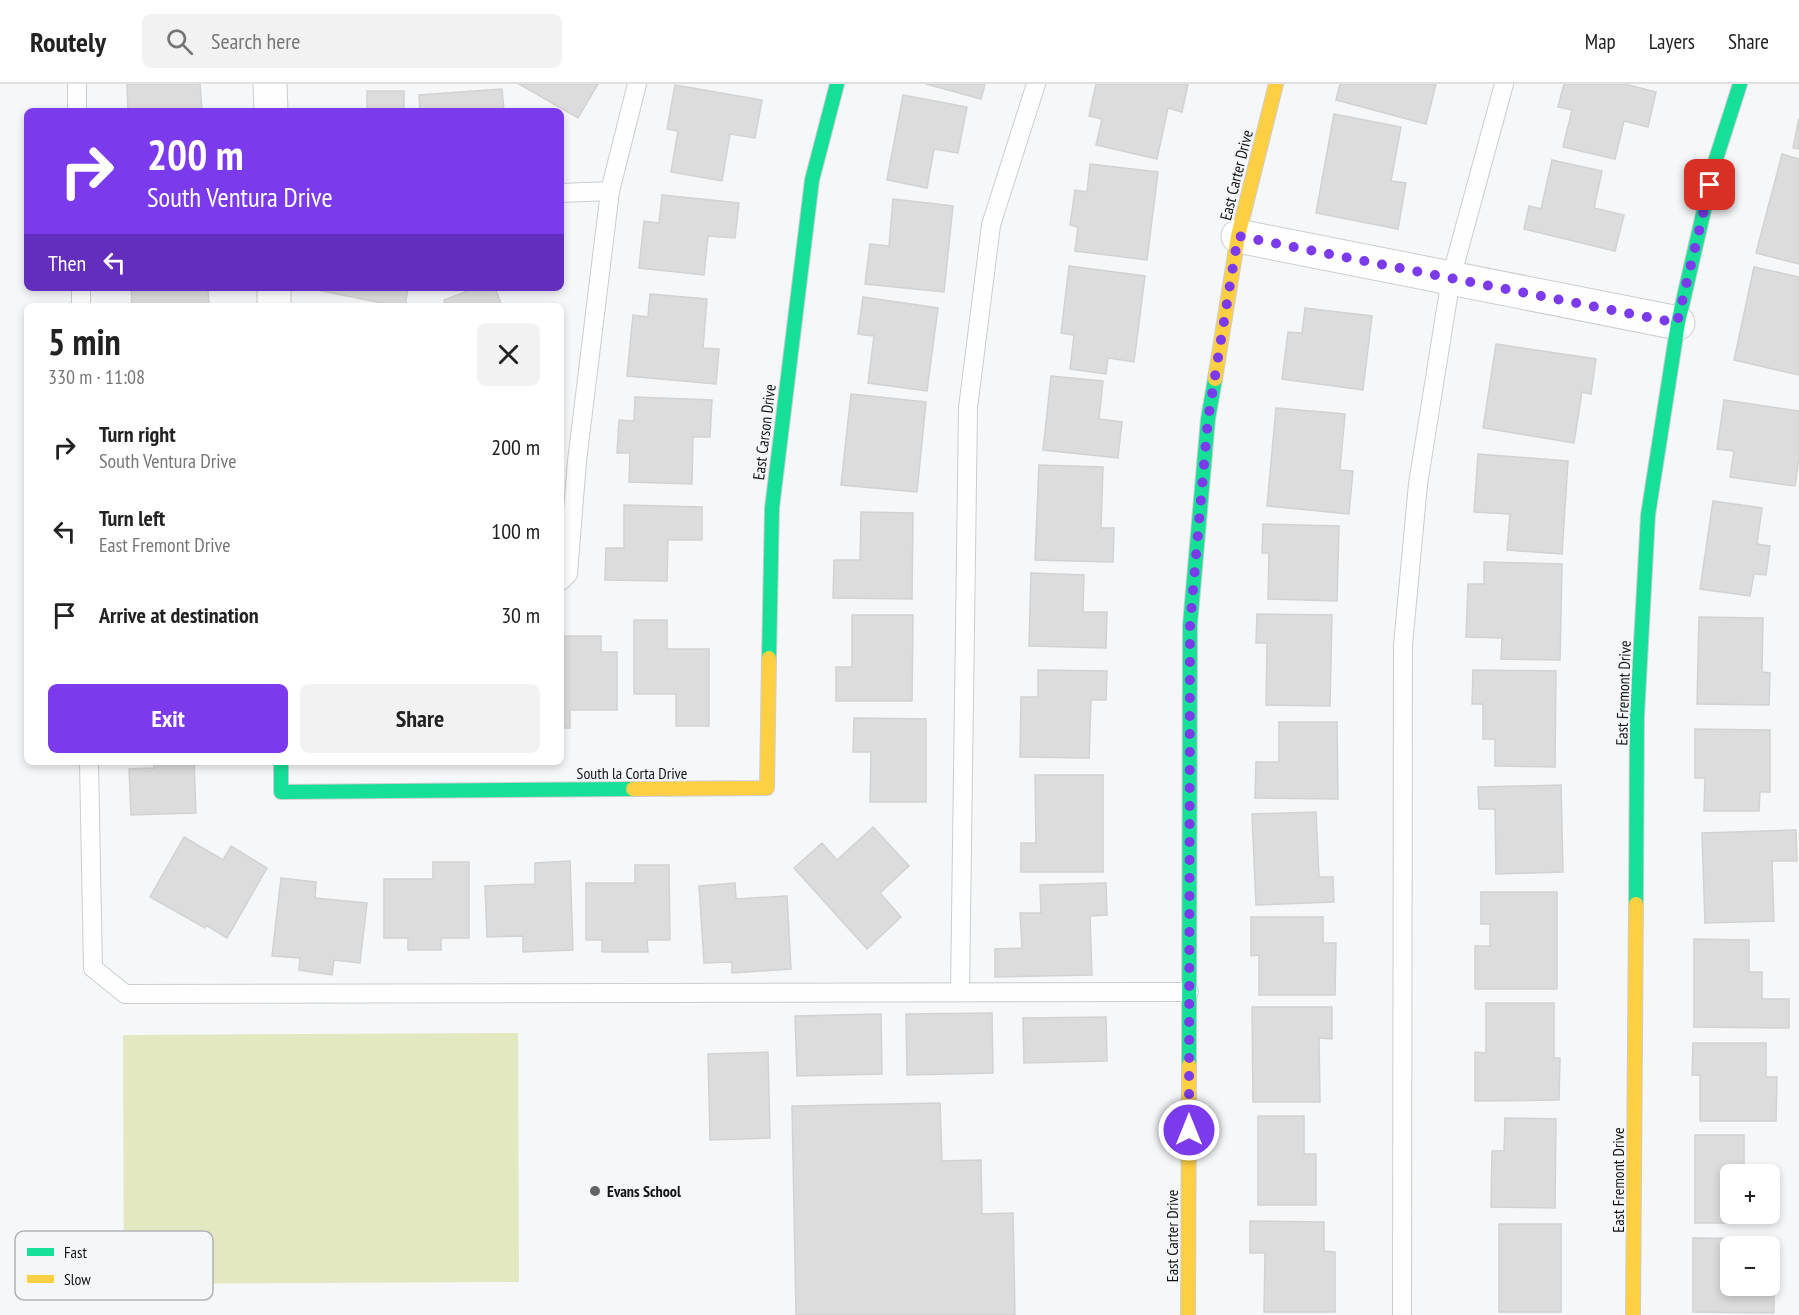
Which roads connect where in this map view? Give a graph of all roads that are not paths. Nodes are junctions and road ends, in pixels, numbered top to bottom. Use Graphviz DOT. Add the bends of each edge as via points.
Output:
graph roads {
  1 [pos="77,84"];
  2 [pos="270,84"];
  3 [pos="637,84"];
  4 [pos="837,84"];
  5 [pos="1036,84"];
  6 [pos="1276,84"];
  7 [pos="1504,84"];
  8 [pos="1740,84"];
  9 [pos="77,108"];
  10 [pos="271,108"];
  11 [pos="610,191"];
  12 [pos="564,193"];
  13 [pos="1238,236"];
  14 [pos="1451,278"];
  15 [pos="1677,323"];
  16 [pos="564,578"];
  17 [pos="89,765"];
  18 [pos="281,765"];
  19 [pos="767,788"];
  20 [pos="960,991"];
  21 [pos="1189,992"];
  22 [pos="1188,1315"];
  23 [pos="1402,1315"];
  24 [pos="1633,1315"];
  1 -- 9 [label="lane"];
  2 -- 10 [label="street"];
  3 -- 11 [label="lane"];
  4 -- 19 [label="street, East Carson Drive" via="812,180 772,508"];
  5 -- 20 [label="lane" via="991,225 968,408"];
  6 -- 13 [label="street, East Carter Drive"];
  7 -- 14 [label="lane"];
  8 -- 15 [label="street, East Fremont Drive" via="1715,162"];
  11 -- 12 [label="lane"];
  11 -- 16 [label="lane" via="577,461 568,574"];
  13 -- 14 [label="street"];
  13 -- 21 [label="street, East Carter Drive" via="1208,419 1190,625"];
  14 -- 15 [label="street"];
  14 -- 23 [label="lane" via="1418,484 1403,645"];
  15 -- 24 [label="street, East Fremont Drive" via="1648,515 1637,716"];
  17 -- 20 [label="lane" via="93,968 125,994"];
  18 -- 19 [label="street, South la Corta Drive" via="281,792"];
  20 -- 21 [label="lane"];
  21 -- 22 [label="street, East Carter Drive"];
}
